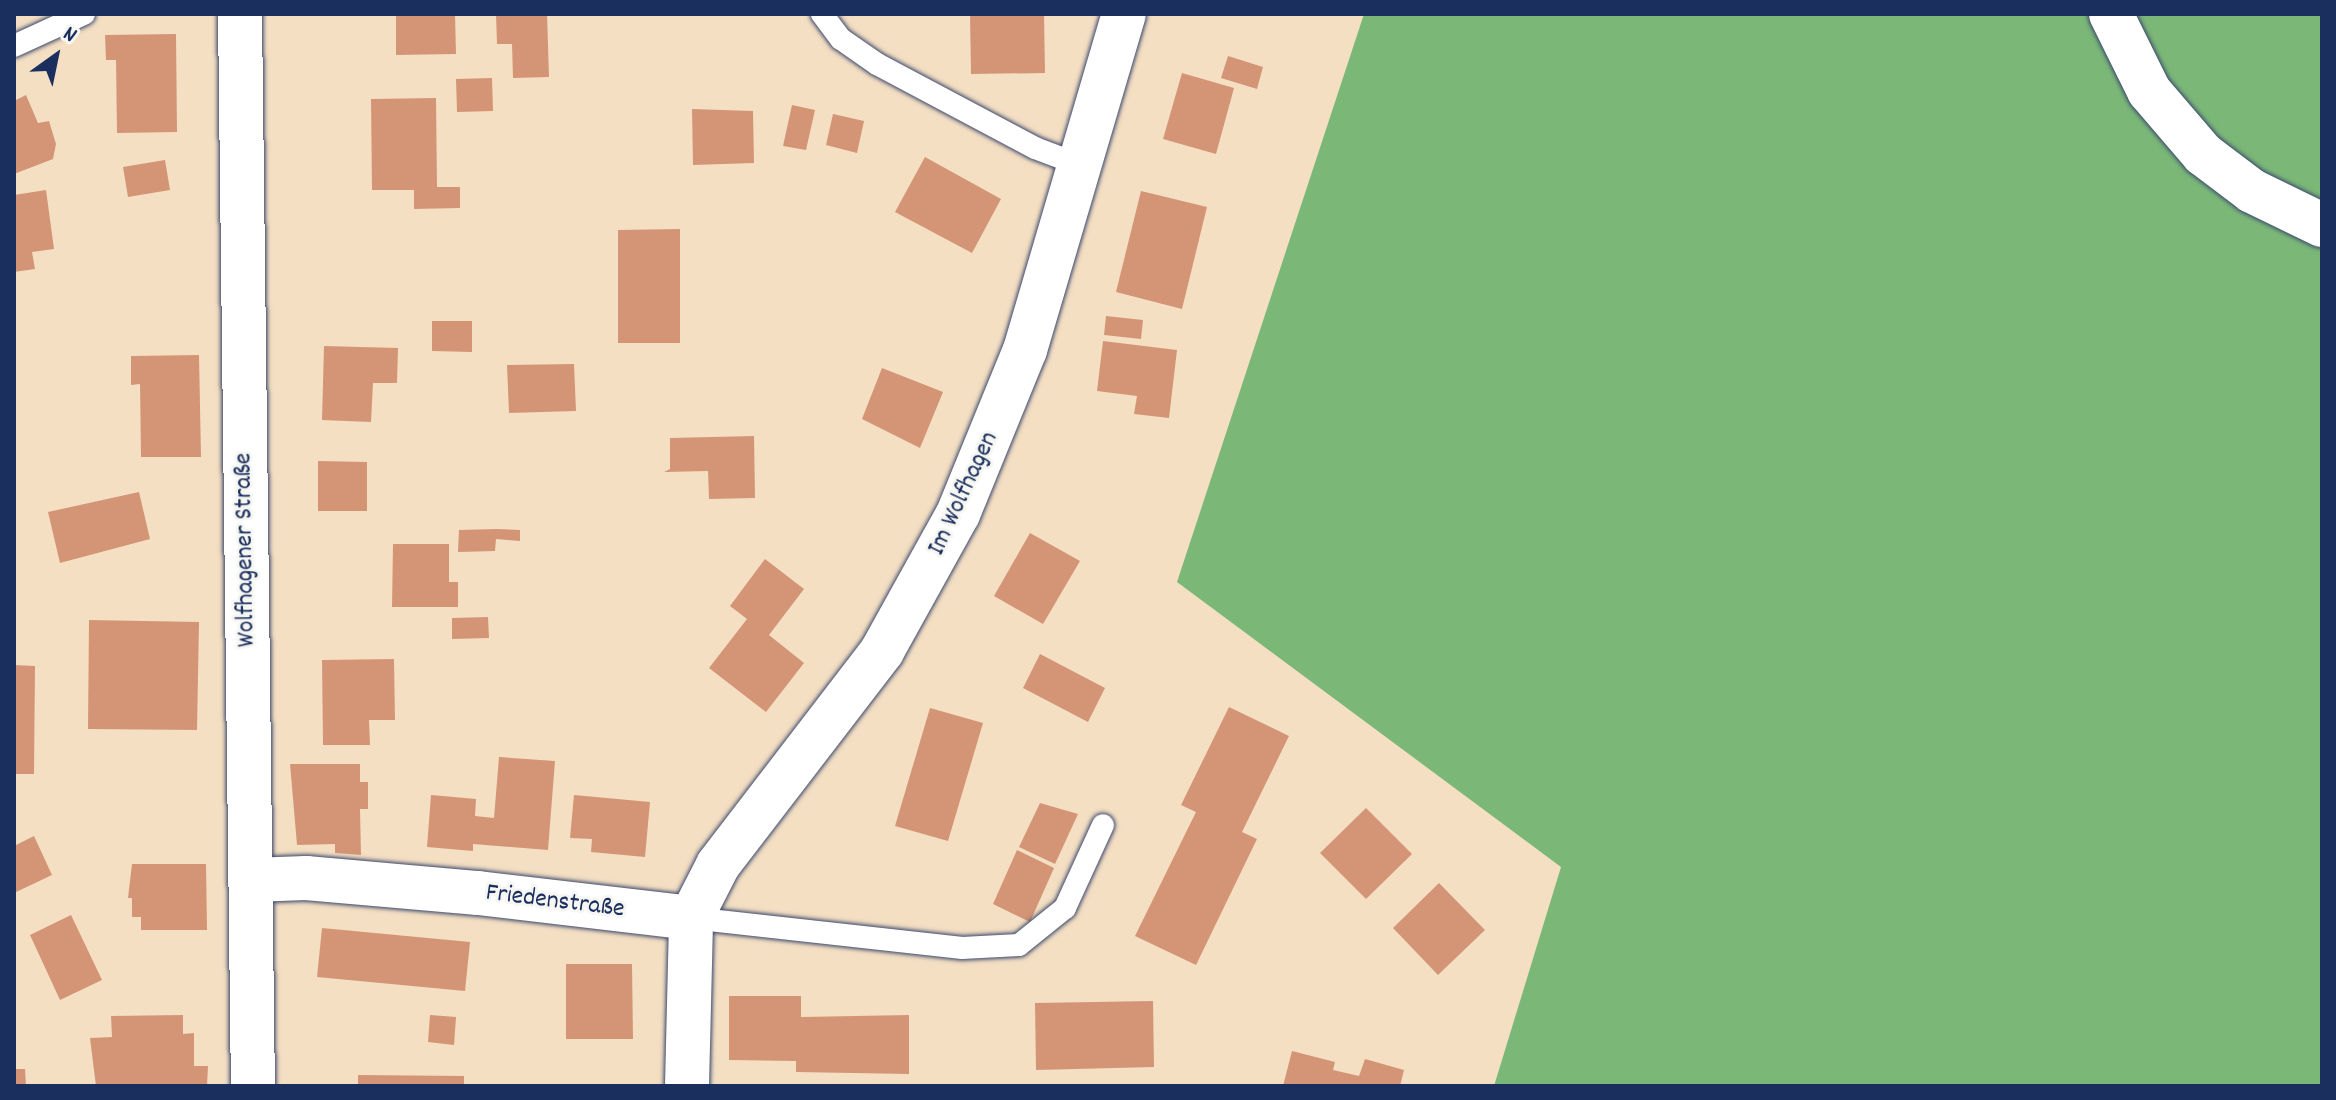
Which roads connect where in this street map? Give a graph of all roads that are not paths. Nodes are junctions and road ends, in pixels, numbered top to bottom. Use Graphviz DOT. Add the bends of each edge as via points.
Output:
graph roads {
  1 [pos="84,14"];
  2 [pos="240,14"];
  3 [pos="822,14"];
  4 [pos="1124,14"];
  5 [pos="2111,14"];
  6 [pos="14,46"];
  7 [pos="1080,165"];
  8 [pos="2322,225"];
  9 [pos="1103,825"];
  10 [pos="251,880"];
  11 [pos="691,918"];
  12 [pos="253,1086"];
  13 [pos="687,1086"];
  1 -- 6 [label="lane"];
  2 -- 10 [label="street, Wolfhagener Straße"];
  3 -- 7 [label="lane" via="841,39 877,64 1035,148"];
  4 -- 7 [label="street, Im Wolfhagen"];
  5 -- 8 [label="street" via="2149,91 2203,154 2252,191"];
  7 -- 11 [label="street, Im Wolfhagen" via="1025,350 930,568 882,651 718,865"];
  9 -- 11 [label="lane" via="1065,908 1019,945 962,948"];
  10 -- 11 [label="street, Friedenstraße" via="306,878"];
  10 -- 12 [label="street, Wolfhagener Straße"];
  11 -- 13 [label="street"];
}
